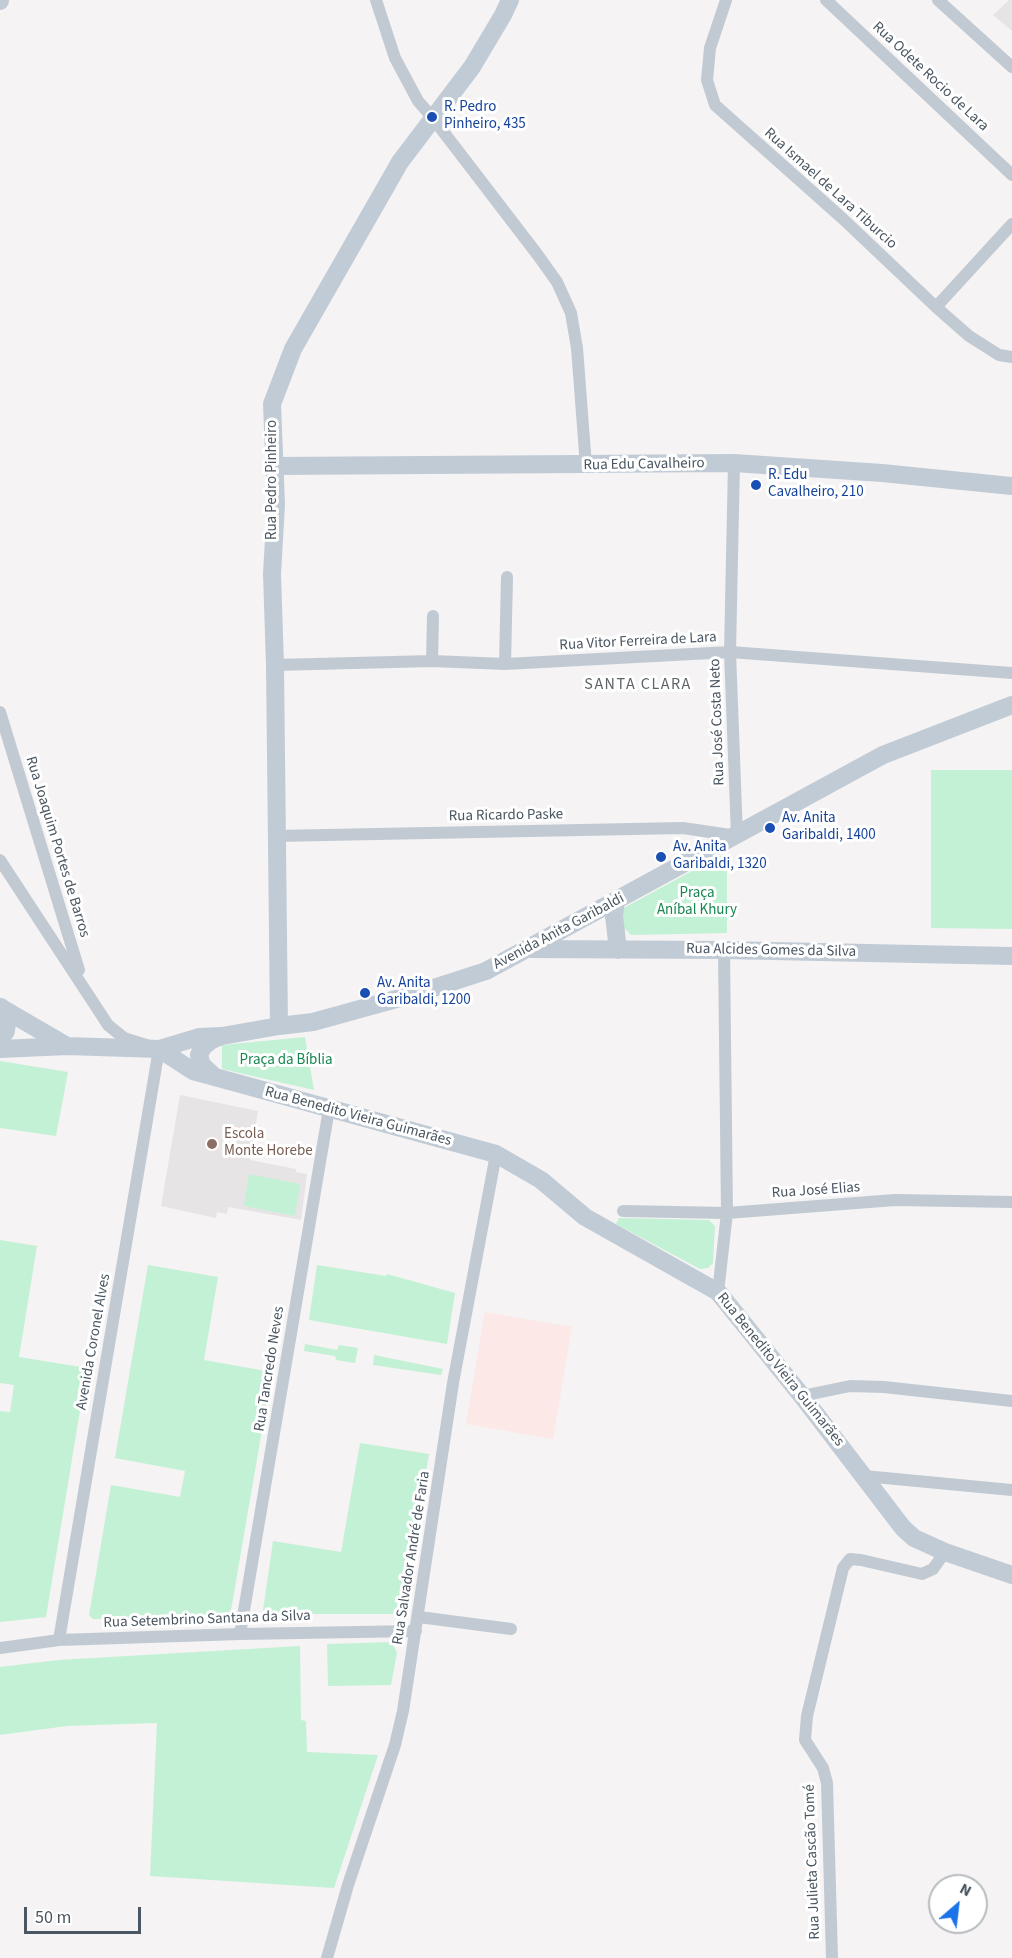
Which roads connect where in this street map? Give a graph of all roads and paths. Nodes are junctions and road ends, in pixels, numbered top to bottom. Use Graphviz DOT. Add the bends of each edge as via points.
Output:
graph roads {
  1 [pos="376,0"];
  2 [pos="510,0"];
  3 [pos="726,0"];
  4 [pos="826,0"];
  5 [pos="938,0"];
  6 [pos="1012,68"];
  7 [pos="432,117"];
  8 [pos="1012,176"];
  9 [pos="1012,224"];
  10 [pos="936,307"];
  11 [pos="1012,357"];
  12 [pos="734,463"];
  13 [pos="586,465"];
  14 [pos="274,466"];
  15 [pos="1012,486"];
  16 [pos="507,577"];
  17 [pos="433,616"];
  18 [pos="730,652"];
  19 [pos="432,661"];
  20 [pos="505,664"];
  21 [pos="275,665"];
  22 [pos="1007,672"];
  23 [pos="1012,680"];
  24 [pos="1010,704"];
  25 [pos="0,712"];
  26 [pos="276,836"];
  27 [pos="737,836"];
  28 [pos="0,860"];
  29 [pos="616,901"];
  30 [pos="530,948"];
  31 [pos="618,950"];
  32 [pos="724,950"];
  33 [pos="1012,956"];
  34 [pos="87,990"];
  35 [pos="0,1007"];
  36 [pos="279,1026"];
  37 [pos="222,1036"];
  38 [pos="0,1039"];
  39 [pos="67,1046"];
  40 [pos="0,1049"];
  41 [pos="159,1049"];
  42 [pos="216,1078"];
  43 [pos="329,1109"];
  44 [pos="496,1154"];
  45 [pos="1012,1202"];
  46 [pos="623,1211"];
  47 [pos="727,1213"];
  48 [pos="718,1292"];
  49 [pos="802,1396"];
  50 [pos="1012,1401"];
  51 [pos="864,1476"];
  52 [pos="1012,1490"];
  53 [pos="945,1552"];
  54 [pos="1012,1575"];
  55 [pos="419,1617"];
  56 [pos="511,1629"];
  57 [pos="416,1631"];
  58 [pos="240,1634"];
  59 [pos="59,1640"];
  60 [pos="0,1648"];
  61 [pos="327,1958"];
  62 [pos="832,1958"];
  1 -- 7 [label="street" via="395,58 418,101"];
  2 -- 7 [label="street, Rua Pedro Pinheiro" via="472,66"];
  3 -- 10 [label="street, Rua Ismael de Lara Tiburcio" via="710,48 707,80 715,105"];
  4 -- 8 [label="street, Rua Odete Rocio de Lara"];
  5 -- 6 [label="street"];
  7 -- 13 [label="street" via="557,282 571,313"];
  7 -- 14 [label="street, Rua Pedro Pinheiro" via="400,162 293,349 272,404"];
  9 -- 10 [label="street"];
  10 -- 11 [label="street, Rua Ismael de Lara Tiburcio" via="969,336 999,355"];
  12 -- 13 [label="street, Rua Edu Cavalheiro"];
  12 -- 15 [label="street, Rua Edu Cavalheiro"];
  12 -- 18 [label="street, Rua José Costa Neto"];
  13 -- 14 [label="street, Rua Edu Cavalheiro"];
  14 -- 21 [label="street, Rua Pedro Pinheiro"];
  16 -- 20 [label="street"];
  17 -- 19 [label="street"];
  18 -- 20 [label="street, Rua Vitor Ferreira de Lara"];
  18 -- 22 [label="street, Rua Vitor Ferreira de Lara"];
  18 -- 27 [label="street, Rua José Costa Neto"];
  19 -- 20 [label="street, Rua Vitor Ferreira de Lara"];
  19 -- 21 [label="street, Rua Vitor Ferreira de Lara"];
  21 -- 26 [label="street, Rua Pedro Pinheiro"];
  22 -- 23 [label="street"];
  24 -- 27 [label="street, Avenida Anita Garibaldi" via="883,755"];
  25 -- 34 [label="street, Rua Joaquim Portes de Barros"];
  26 -- 27 [label="street, Rua Ricardo Paske" via="683,828"];
  26 -- 36 [label="street, Rua Pedro Pinheiro"];
  27 -- 29 [label="street, Avenida Anita Garibaldi"];
  28 -- 34 [label="street"];
  29 -- 30 [label="street, Avenida Anita Garibaldi"];
  29 -- 31 [label="street"];
  30 -- 31 [label="street, Rua Alcides Gomes da Silva"];
  30 -- 36 [label="street, Avenida Anita Garibaldi" via="486,971 418,993 313,1022"];
  31 -- 32 [label="street, Rua Alcides Gomes da Silva"];
  32 -- 33 [label="street, Rua Alcides Gomes da Silva"];
  32 -- 47 [label="street"];
  34 -- 41 [label="street" via="108,1025 124,1038"];
  35 -- 38 [label="street" via="7,1022"];
  35 -- 39 [label="street"];
  36 -- 37 [label="street, Avenida Anita Garibaldi"];
  37 -- 41 [label="street, Avenida Anita Garibaldi" via="199,1037"];
  37 -- 42 [label="street" via="203,1047 199,1055 207,1072"];
  39 -- 40 [label="street, Avenida Anita Garibaldi"];
  39 -- 41 [label="street, Avenida Anita Garibaldi"];
  41 -- 42 [label="street, Rua Benedito Vieira Guimarães" via="193,1071"];
  41 -- 59 [label="street, Avenida Coronel Alves"];
  42 -- 43 [label="street, Rua Benedito Vieira Guimarães"];
  43 -- 44 [label="street, Rua Benedito Vieira Guimarães"];
  43 -- 58 [label="street, Rua Tancredo Neves"];
  44 -- 48 [label="street, Rua Benedito Vieira Guimarães" via="541,1180 585,1216"];
  44 -- 55 [label="street, Rua Salvador André de Faria" via="453,1383"];
  45 -- 47 [label="street, Rua José Elias" via="895,1200"];
  46 -- 47 [label="street, Rua José Elias"];
  47 -- 48 [label="street"];
  48 -- 49 [label="street, Rua Benedito Vieira Guimarães"];
  49 -- 50 [label="street" via="850,1386"];
  49 -- 51 [label="street, Rua Benedito Vieira Guimarães"];
  51 -- 52 [label="street"];
  51 -- 53 [label="street, Rua Benedito Vieira Guimarães" via="903,1528"];
  53 -- 54 [label="street, Rua Benedito Vieira Guimarães"];
  53 -- 62 [label="street, Rua Julieta Cascão Tomé" via="933,1569 922,1574 850,1559 843,1568 807,1716 805,1740 823,1768 827,1783"];
  55 -- 56 [label="street"];
  55 -- 57 [label="street, Rua Salvador André de Faria"];
  57 -- 58 [label="street, Rua Setembrino Santana da Silva"];
  57 -- 61 [label="street, Rua Salvador André de Faria" via="395,1745"];
  58 -- 59 [label="street, Rua Setembrino Santana da Silva"];
  59 -- 60 [label="street, Rua Setembrino Santana da Silva"];
}
